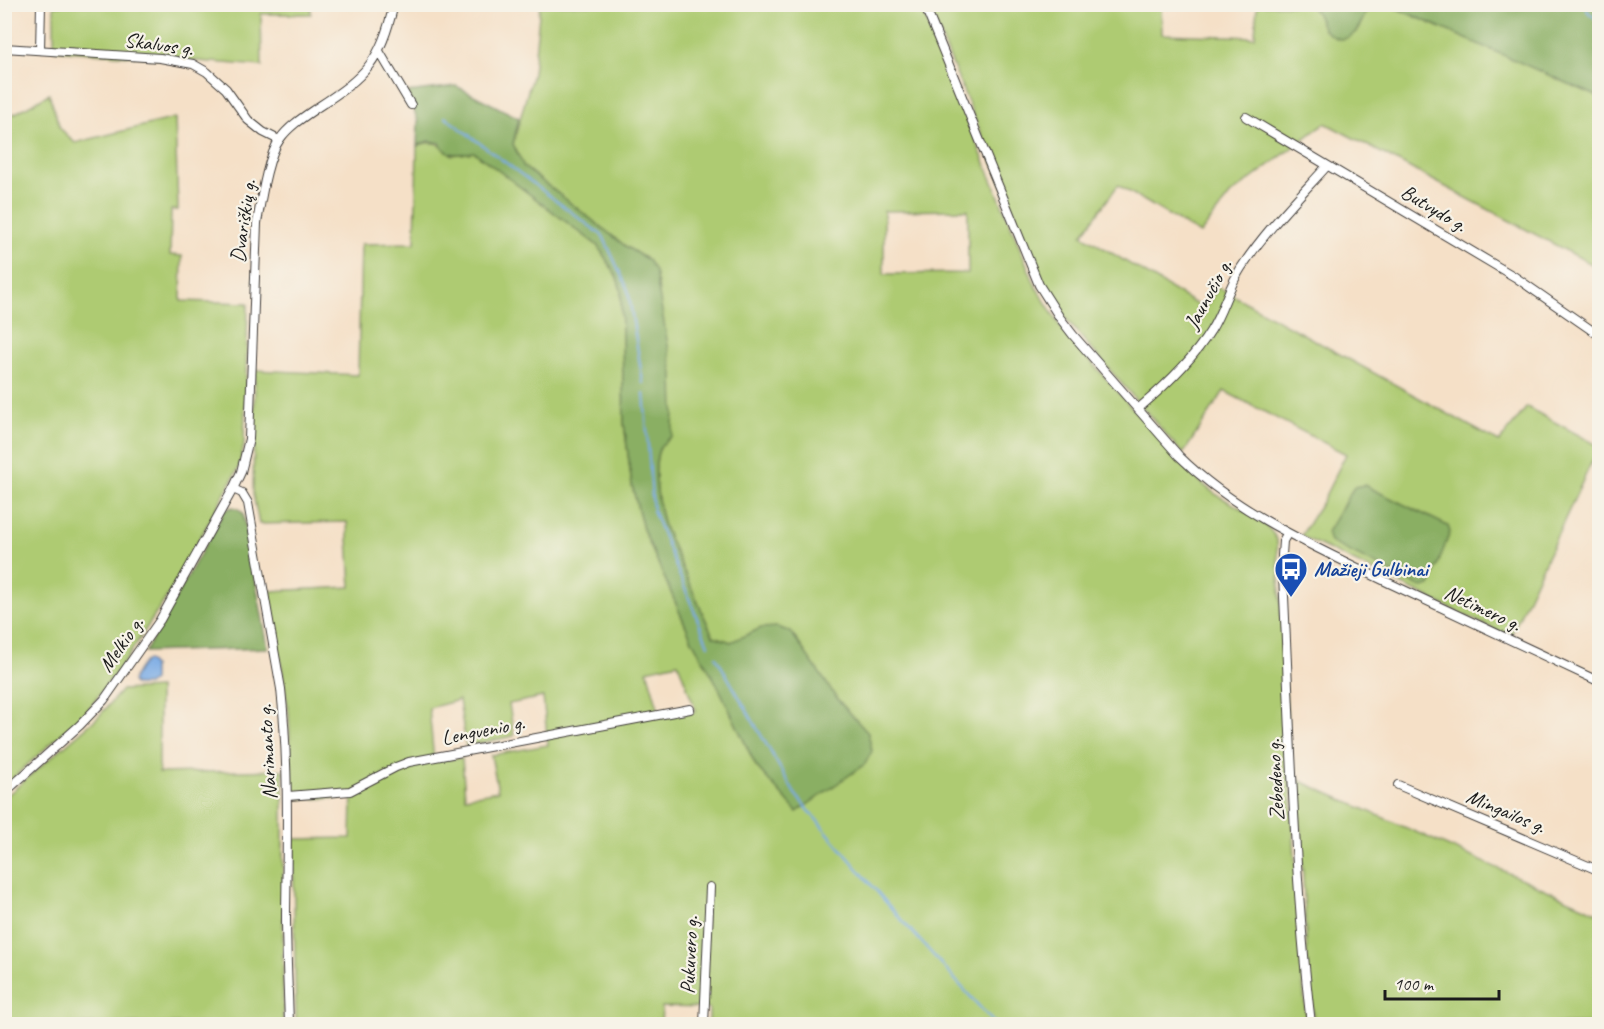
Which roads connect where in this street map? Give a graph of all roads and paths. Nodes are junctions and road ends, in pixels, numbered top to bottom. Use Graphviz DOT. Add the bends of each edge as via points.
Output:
graph roads {
  1 [pos="41,4"];
  2 [pos="394,4"];
  3 [pos="924,4"];
  4 [pos="4,48"];
  5 [pos="40,50"];
  6 [pos="379,51"];
  7 [pos="411,105"];
  8 [pos="1246,117"];
  9 [pos="279,140"];
  10 [pos="1328,166"];
  11 [pos="1599,336"];
  12 [pos="1138,408"];
  13 [pos="232,489"];
  14 [pos="1287,534"];
  15 [pos="1599,682"];
  16 [pos="690,709"];
  17 [pos="1398,785"];
  18 [pos="4,793"];
  19 [pos="288,796"];
  20 [pos="1599,871"];
  21 [pos="710,887"];
  22 [pos="289,1024"];
  23 [pos="704,1024"];
  24 [pos="1311,1024"];
  1 -- 5 [label="street"];
  2 -- 6 [label="street, Dvariškių g."];
  3 -- 12 [label="street, Netimero g." via="1039,285 1073,335"];
  4 -- 5 [label="street, Skalvos g."];
  5 -- 9 [label="street, Skalvos g." via="193,64 226,89 248,120"];
  6 -- 7 [label="street"];
  6 -- 9 [label="street, Dvariškių g." via="354,84 304,117"];
  8 -- 10 [label="street, Butvydo g."];
  9 -- 13 [label="street, Dvariškių g." via="257,223 248,449"];
  10 -- 11 [label="street, Butvydo g." via="1515,277"];
  10 -- 12 [label="street, Jaunučio g." via="1279,218 1242,266 1211,330 1191,357"];
  12 -- 14 [label="street, Netimero g." via="1198,474"];
  13 -- 18 [label="street, Melkio g." via="160,620 104,700"];
  13 -- 19 [label="street, Narimanto g." via="242,493 248,503 281,689"];
  14 -- 15 [label="street, Netimero g."];
  14 -- 24 [label="street, Zebedeno g." via="1282,555 1292,762"];
  16 -- 19 [label="street, Lengvenio g." via="409,762 350,791"];
  17 -- 20 [label="street, Mingailos g."];
  19 -- 22 [label="street, Narimanto g."];
  21 -- 23 [label="street, Pukuvero g."];
}
